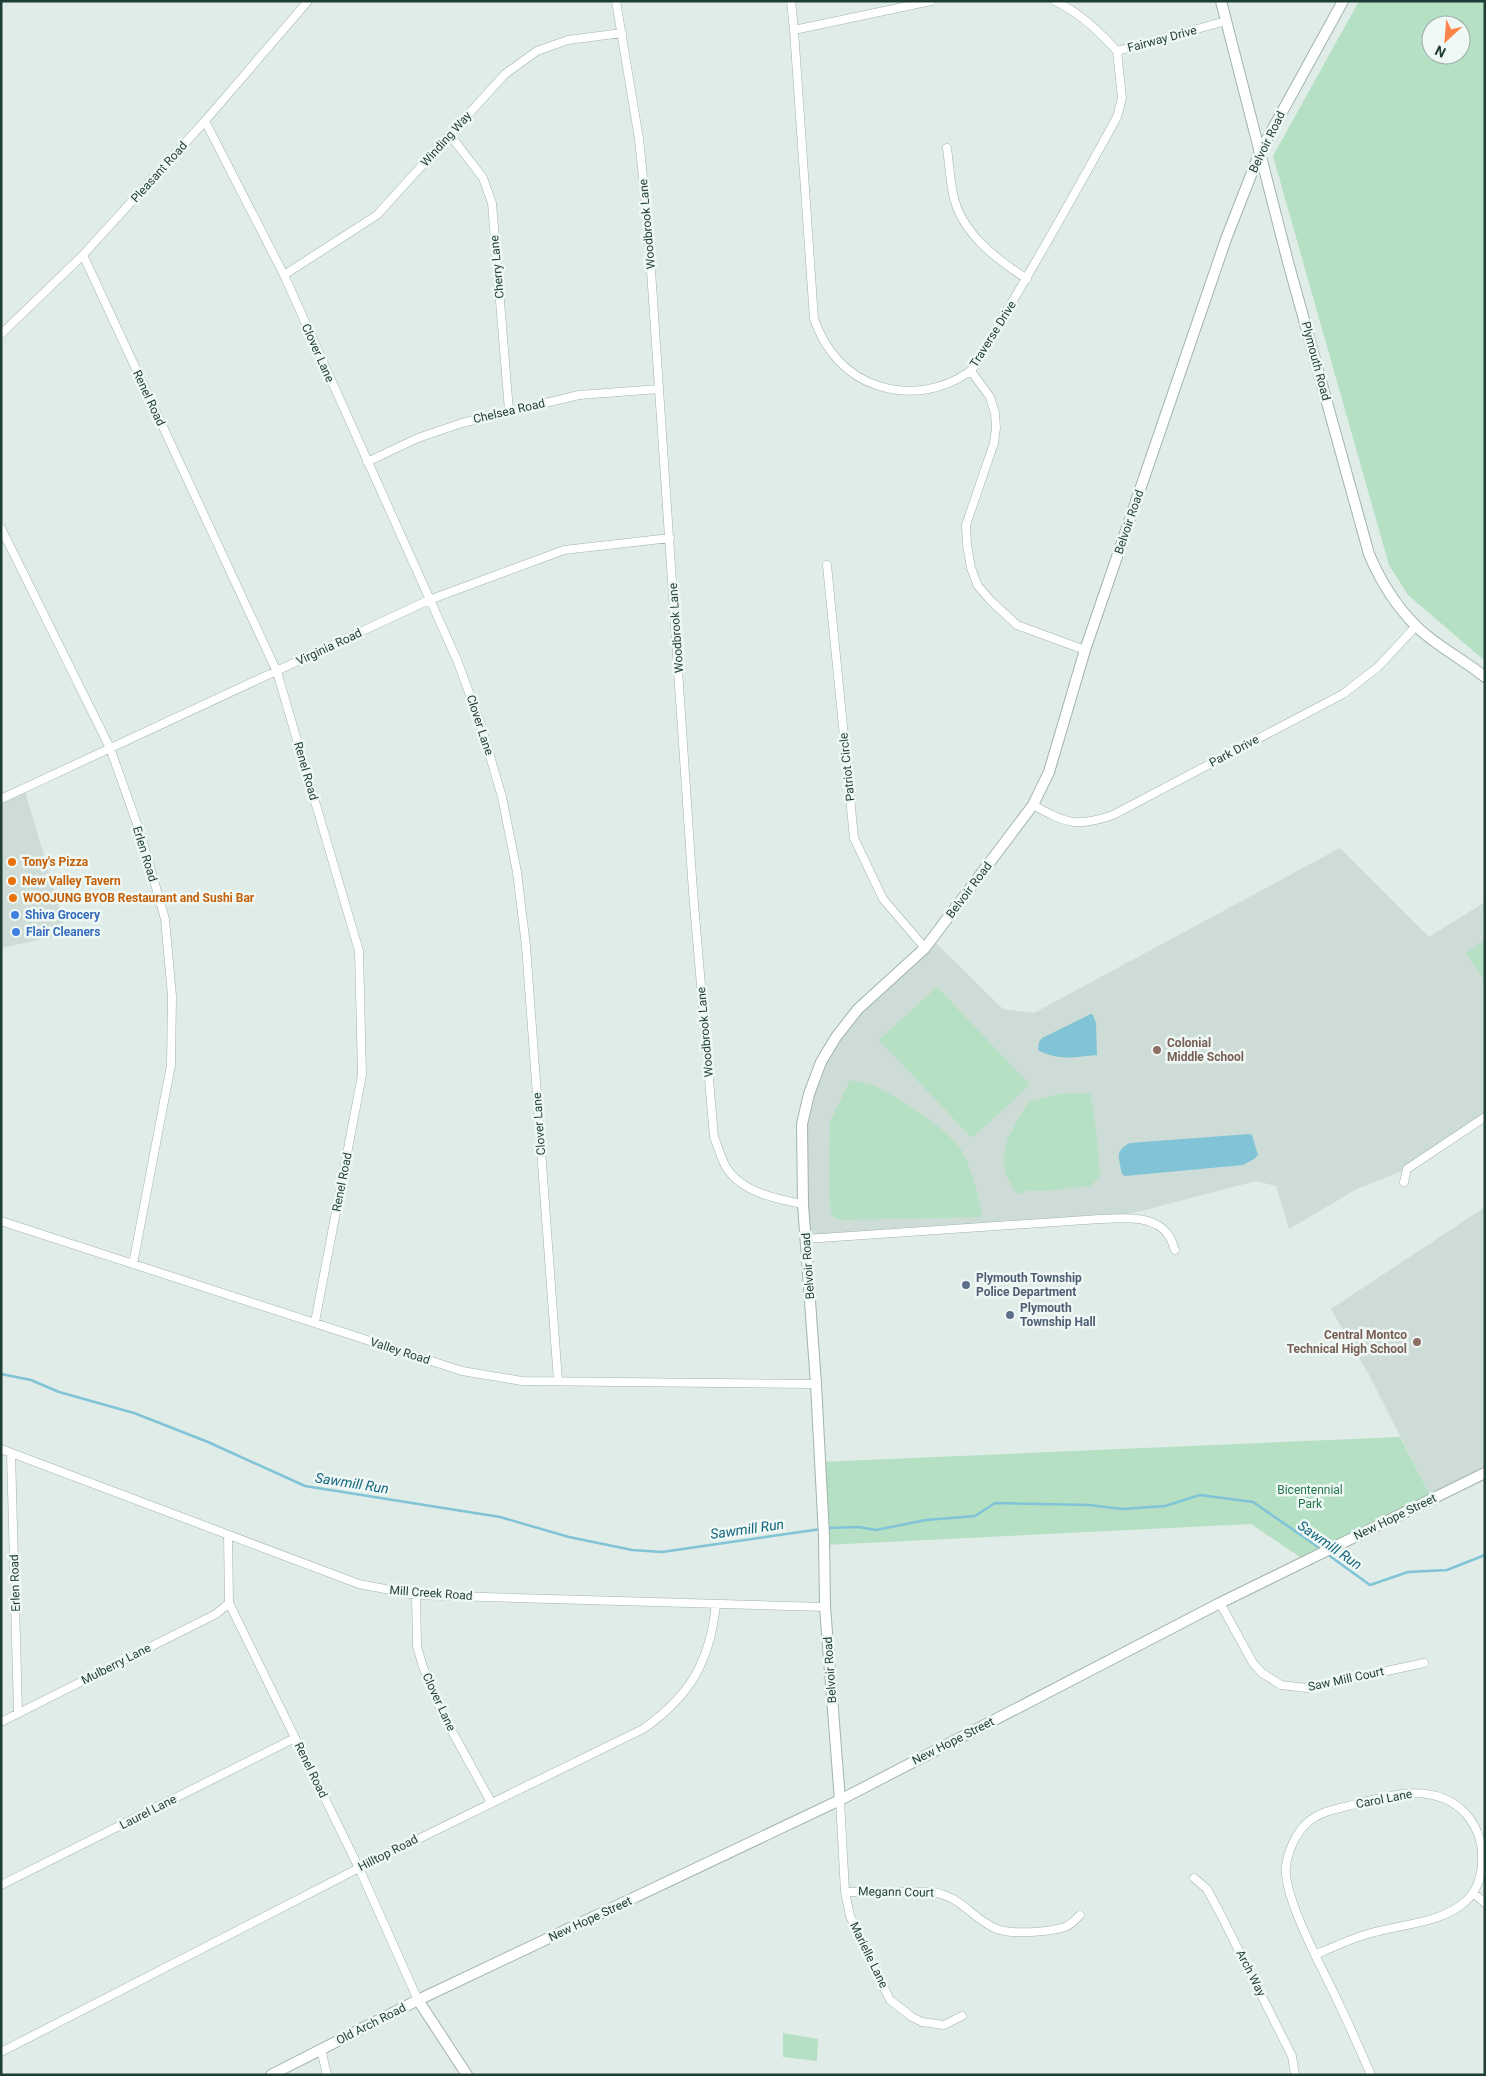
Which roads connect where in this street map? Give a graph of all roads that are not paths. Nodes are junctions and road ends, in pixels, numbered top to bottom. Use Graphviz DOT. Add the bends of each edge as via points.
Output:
graph roads {
  1 [pos="308,1"];
  2 [pos="616,1"];
  3 [pos="791,1"];
  4 [pos="931,1"];
  5 [pos="1055,1"];
  6 [pos="1221,1"];
  7 [pos="1343,1"];
  8 [pos="1226,22"];
  9 [pos="794,30"];
  10 [pos="622,33"];
  11 [pos="1117,51"];
  12 [pos="205,121"];
  13 [pos="450,135"];
  14 [pos="947,148"];
  15 [pos="1260,152"];
  16 [pos="83,255"];
  17 [pos="284,276"];
  18 [pos="1027,279"];
  19 [pos="1,334"];
  20 [pos="971,371"];
  21 [pos="659,388"];
  22 [pos="509,411"];
  23 [pos="367,462"];
  24 [pos="1,528"];
  25 [pos="670,538"];
  26 [pos="827,565"];
  27 [pos="429,600"];
  28 [pos="1416,626"];
  29 [pos="1085,650"];
  30 [pos="277,672"];
  31 [pos="1485,678"];
  32 [pos="110,748"];
  33 [pos="1,799"];
  34 [pos="1033,805"];
  35 [pos="925,948"];
  36 [pos="1485,1117"];
  37 [pos="1404,1182"];
  38 [pos="803,1204"];
  39 [pos="1,1221"];
  40 [pos="806,1239"];
  41 [pos="1175,1250"];
  42 [pos="133,1264"];
  43 [pos="316,1322"];
  44 [pos="558,1381"];
  45 [pos="816,1384"];
  46 [pos="1,1449"];
  47 [pos="11,1453"];
  48 [pos="1485,1473"];
  49 [pos="228,1535"];
  50 [pos="416,1595"];
  51 [pos="229,1603"];
  52 [pos="1220,1603"];
  53 [pos="716,1604"];
  54 [pos="825,1607"];
  55 [pos="1424,1663"];
  56 [pos="18,1713"];
  57 [pos="1,1722"];
  58 [pos="296,1738"];
  59 [pos="840,1800"];
  60 [pos="491,1802"];
  61 [pos="359,1868"];
  62 [pos="1194,1878"];
  63 [pos="1,1885"];
  64 [pos="846,1892"];
  65 [pos="1473,1893"];
  66 [pos="1485,1903"];
  67 [pos="1080,1915"];
  68 [pos="1316,1955"];
  69 [pos="418,2000"];
  70 [pos="962,2016"];
  71 [pos="321,2049"];
  72 [pos="1,2052"];
  73 [pos="271,2075"];
  74 [pos="327,2075"];
  75 [pos="466,2075"];
  76 [pos="1295,2075"];
  77 [pos="1371,2075"];
  1 -- 12 [label="street, Pleasant Road"];
  2 -- 10 [label="street, Woodbrook Lane"];
  3 -- 9 [label="street, Traverse Drive"];
  4 -- 9 [label="street"];
  5 -- 11 [label="street, Fairway Drive" via="1082,18"];
  6 -- 8 [label="street, Plymouth Road"];
  7 -- 15 [label="street, Belvoir Road"];
  8 -- 11 [label="street, Fairway Drive"];
  8 -- 15 [label="street, Plymouth Road"];
  9 -- 20 [label="street, Traverse Drive" via="814,319 819,334 831,354 850,372 889,389 924,391"];
  10 -- 13 [label="street, Winding Way" via="568,40 537,51 505,74"];
  10 -- 21 [label="street, Woodbrook Lane" via="648,226"];
  11 -- 18 [label="street, Traverse Drive" via="1122,98 1117,117"];
  12 -- 16 [label="street, Pleasant Road"];
  12 -- 17 [label="street, Clover Lane"];
  13 -- 17 [label="street, Winding Way" via="376,215"];
  13 -- 22 [label="street, Cherry Lane" via="483,178 492,203"];
  14 -- 18 [label="street" via="953,195 967,226 1004,264"];
  15 -- 28 [label="street, Plymouth Road" via="1369,554 1387,589"];
  15 -- 29 [label="street, Belvoir Road" via="1226,239"];
  16 -- 19 [label="street, Pleasant Road"];
  16 -- 30 [label="street, Renel Road"];
  17 -- 23 [label="street, Clover Lane"];
  18 -- 20 [label="street, Traverse Drive"];
  20 -- 29 [label="street" via="990,397 996,428 994,443 966,525 966,544 978,586 1017,625"];
  21 -- 22 [label="street, Chelsea Road" via="579,395"];
  21 -- 25 [label="street, Woodbrook Lane"];
  22 -- 23 [label="street, Chelsea Road" via="418,438"];
  23 -- 27 [label="street, Clover Lane"];
  24 -- 32 [label="street, Erlen Road"];
  25 -- 27 [label="street, Virginia Road" via="564,550"];
  25 -- 38 [label="street, Woodbrook Lane" via="693,892 714,1137 726,1167 738,1181 770,1197"];
  26 -- 35 [label="street, Patriot Circle" via="854,838 883,900"];
  27 -- 30 [label="street, Virginia Road"];
  27 -- 44 [label="street, Clover Lane" via="457,660 480,722 502,797 517,872 526,946"];
  28 -- 31 [label="street, Plymouth Road"];
  28 -- 34 [label="street, Park Drive" via="1378,667 1343,694 1113,815 1094,822 1076,823 1057,818"];
  29 -- 34 [label="street, Belvoir Road" via="1048,772"];
  30 -- 32 [label="street, Virginia Road"];
  30 -- 43 [label="street, Renel Road" via="358,951 362,1075"];
  32 -- 33 [label="street, Virginia Road"];
  32 -- 42 [label="street, Erlen Road" via="141,835 165,919 172,996 171,1065"];
  34 -- 35 [label="street, Belvoir Road"];
  35 -- 38 [label="street, Belvoir Road" via="858,1009 821,1062 802,1124"];
  36 -- 37 [label="street" via="1407,1169"];
  38 -- 40 [label="street, Belvoir Road"];
  39 -- 42 [label="street, Valley Road"];
  40 -- 41 [label="street" via="1133,1218 1160,1226"];
  40 -- 45 [label="street, Belvoir Road"];
  42 -- 43 [label="street, Valley Road"];
  43 -- 44 [label="street, Valley Road" via="462,1371 522,1381"];
  44 -- 45 [label="street, Valley Road"];
  45 -- 54 [label="street, Belvoir Road"];
  46 -- 47 [label="street, Mill Creek Road"];
  47 -- 49 [label="street, Mill Creek Road"];
  47 -- 56 [label="street, Erlen Road"];
  48 -- 52 [label="street, New Hope Street"];
  49 -- 50 [label="street, Mill Creek Road" via="359,1584"];
  49 -- 51 [label="street, Renel Road"];
  50 -- 53 [label="street, Mill Creek Road"];
  50 -- 60 [label="street, Clover Lane" via="417,1646 423,1667 444,1716"];
  51 -- 56 [label="street, Mulberry Lane" via="216,1614"];
  51 -- 58 [label="street, Renel Road"];
  52 -- 55 [label="street, Saw Mill Court" via="1252,1663 1281,1685 1307,1688"];
  52 -- 59 [label="street, New Hope Street"];
  53 -- 54 [label="street, Mill Creek Road"];
  53 -- 60 [label="street, Hilltop Road" via="714,1632 697,1673 684,1695 663,1715 643,1729"];
  54 -- 59 [label="street, Belvoir Road"];
  56 -- 57 [label="street, Mulberry Lane"];
  58 -- 61 [label="street, Renel Road"];
  58 -- 63 [label="street, Laurel Lane"];
  59 -- 64 [label="street, Marielle Lane"];
  59 -- 69 [label="street, New Hope Street"];
  60 -- 61 [label="street, Hilltop Road"];
  61 -- 69 [label="street, Renel Road"];
  61 -- 72 [label="street, Hilltop Road"];
  62 -- 76 [label="street, Arch Way" via="1207,1890 1220,1913 1292,2056"];
  64 -- 67 [label="street, Megann Court" via="944,1894 996,1928 1015,1932 1046,1931 1067,1926"];
  64 -- 70 [label="street, Marielle Lane" via="850,1916 890,2000 922,2022 944,2025"];
  65 -- 66 [label="street"];
  65 -- 68 [label="street, Carol Lane" via="1467,1901 1445,1913 1368,1934"];
  65 -- 68 [label="street, Carol Lane" via="1483,1869 1479,1836 1463,1812 1444,1798 1426,1793 1406,1794 1317,1816 1308,1822 1294,1841 1286,1868 1291,1898"];
  68 -- 77 [label="street, Carol Lane"];
  69 -- 71 [label="street, Old Arch Road"];
  69 -- 75 [label="street, Old Arch Road"];
  71 -- 73 [label="street, Old Arch Road"];
  71 -- 74 [label="street"];
}
